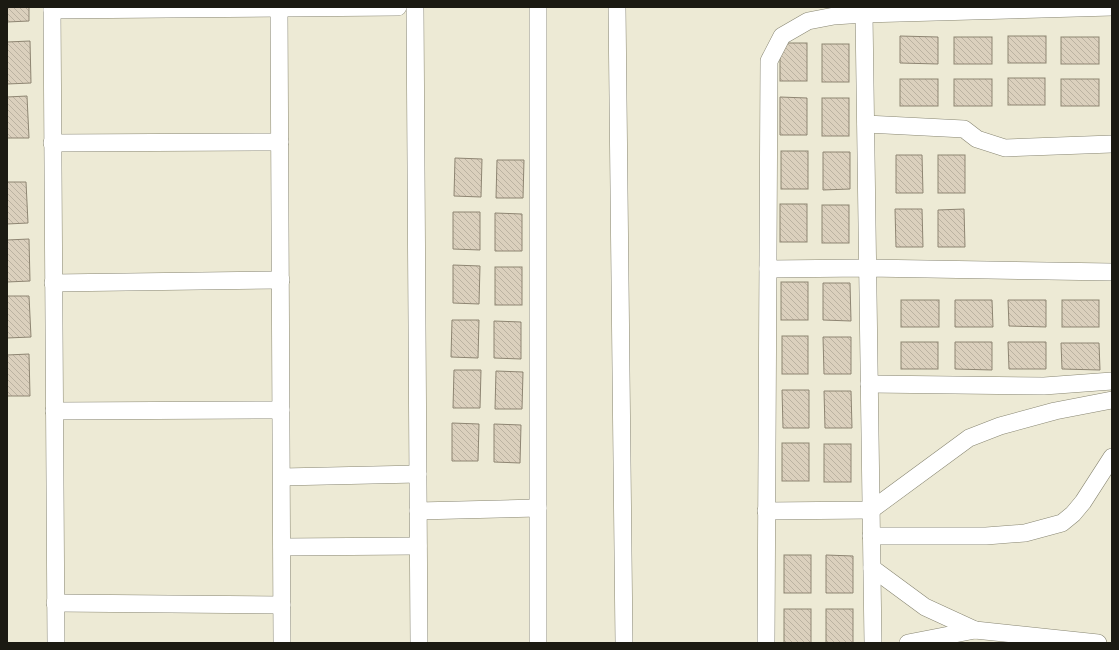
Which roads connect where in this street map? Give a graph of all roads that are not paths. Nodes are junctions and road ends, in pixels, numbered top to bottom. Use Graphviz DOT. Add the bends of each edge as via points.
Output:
graph roads {
  1 [pos="398,7"];
  2 [pos="415,7"];
  3 [pos="538,7"];
  4 [pos="616,7"];
  5 [pos="1112,7"];
  6 [pos="279,8"];
  7 [pos="52,9"];
  8 [pos="864,14"];
  9 [pos="866,124"];
  10 [pos="280,142"];
  11 [pos="52,143"];
  12 [pos="1112,144"];
  13 [pos="868,268"];
  14 [pos="768,269"];
  15 [pos="1112,272"];
  16 [pos="280,280"];
  17 [pos="53,283"];
  18 [pos="1112,381"];
  19 [pos="869,384"];
  20 [pos="1112,400"];
  21 [pos="281,410"];
  22 [pos="54,411"];
  23 [pos="1112,457"];
  24 [pos="418,474"];
  25 [pos="282,477"];
  26 [pos="538,508"];
  27 [pos="871,510"];
  28 [pos="418,511"];
  29 [pos="766,511"];
  30 [pos="871,536"];
  31 [pos="418,546"];
  32 [pos="282,547"];
  33 [pos="872,568"];
  34 [pos="55,603"];
  35 [pos="282,606"];
  36 [pos="975,630"];
  37 [pos="56,643"];
  38 [pos="282,643"];
  39 [pos="419,643"];
  40 [pos="538,643"];
  41 [pos="624,643"];
  42 [pos="766,643"];
  43 [pos="873,643"];
  44 [pos="908,643"];
  45 [pos="1098,643"];
  1 -- 6 [label="street"];
  2 -- 24 [label="street"];
  3 -- 26 [label="street"];
  4 -- 41 [label="street"];
  5 -- 8 [label="street"];
  6 -- 7 [label="street"];
  6 -- 10 [label="street"];
  7 -- 11 [label="street"];
  8 -- 9 [label="street"];
  8 -- 14 [label="street" via="808,21 782,36 769,61"];
  9 -- 12 [label="street" via="964,130 977,139 1005,148"];
  9 -- 13 [label="street"];
  10 -- 11 [label="street"];
  10 -- 16 [label="street"];
  11 -- 17 [label="street"];
  13 -- 14 [label="street"];
  13 -- 15 [label="street"];
  13 -- 19 [label="street"];
  14 -- 29 [label="street"];
  16 -- 17 [label="street"];
  16 -- 21 [label="street"];
  17 -- 22 [label="street"];
  18 -- 19 [label="street" via="1044,386"];
  19 -- 27 [label="street"];
  20 -- 27 [label="street" via="1055,411 1000,426 969,438"];
  21 -- 22 [label="street"];
  21 -- 25 [label="street"];
  22 -- 34 [label="street"];
  23 -- 30 [label="street" via="1083,502 1062,523 1025,534"];
  24 -- 25 [label="street"];
  24 -- 28 [label="street"];
  25 -- 32 [label="street"];
  26 -- 28 [label="street"];
  26 -- 40 [label="street"];
  27 -- 29 [label="street"];
  27 -- 30 [label="street"];
  28 -- 31 [label="street"];
  29 -- 42 [label="street"];
  30 -- 33 [label="street"];
  31 -- 32 [label="street"];
  31 -- 39 [label="street"];
  32 -- 35 [label="street"];
  33 -- 36 [label="street" via="925,606"];
  33 -- 43 [label="street"];
  34 -- 35 [label="street"];
  34 -- 37 [label="street"];
  35 -- 38 [label="street"];
  36 -- 44 [label="street"];
  36 -- 45 [label="street"];
}
